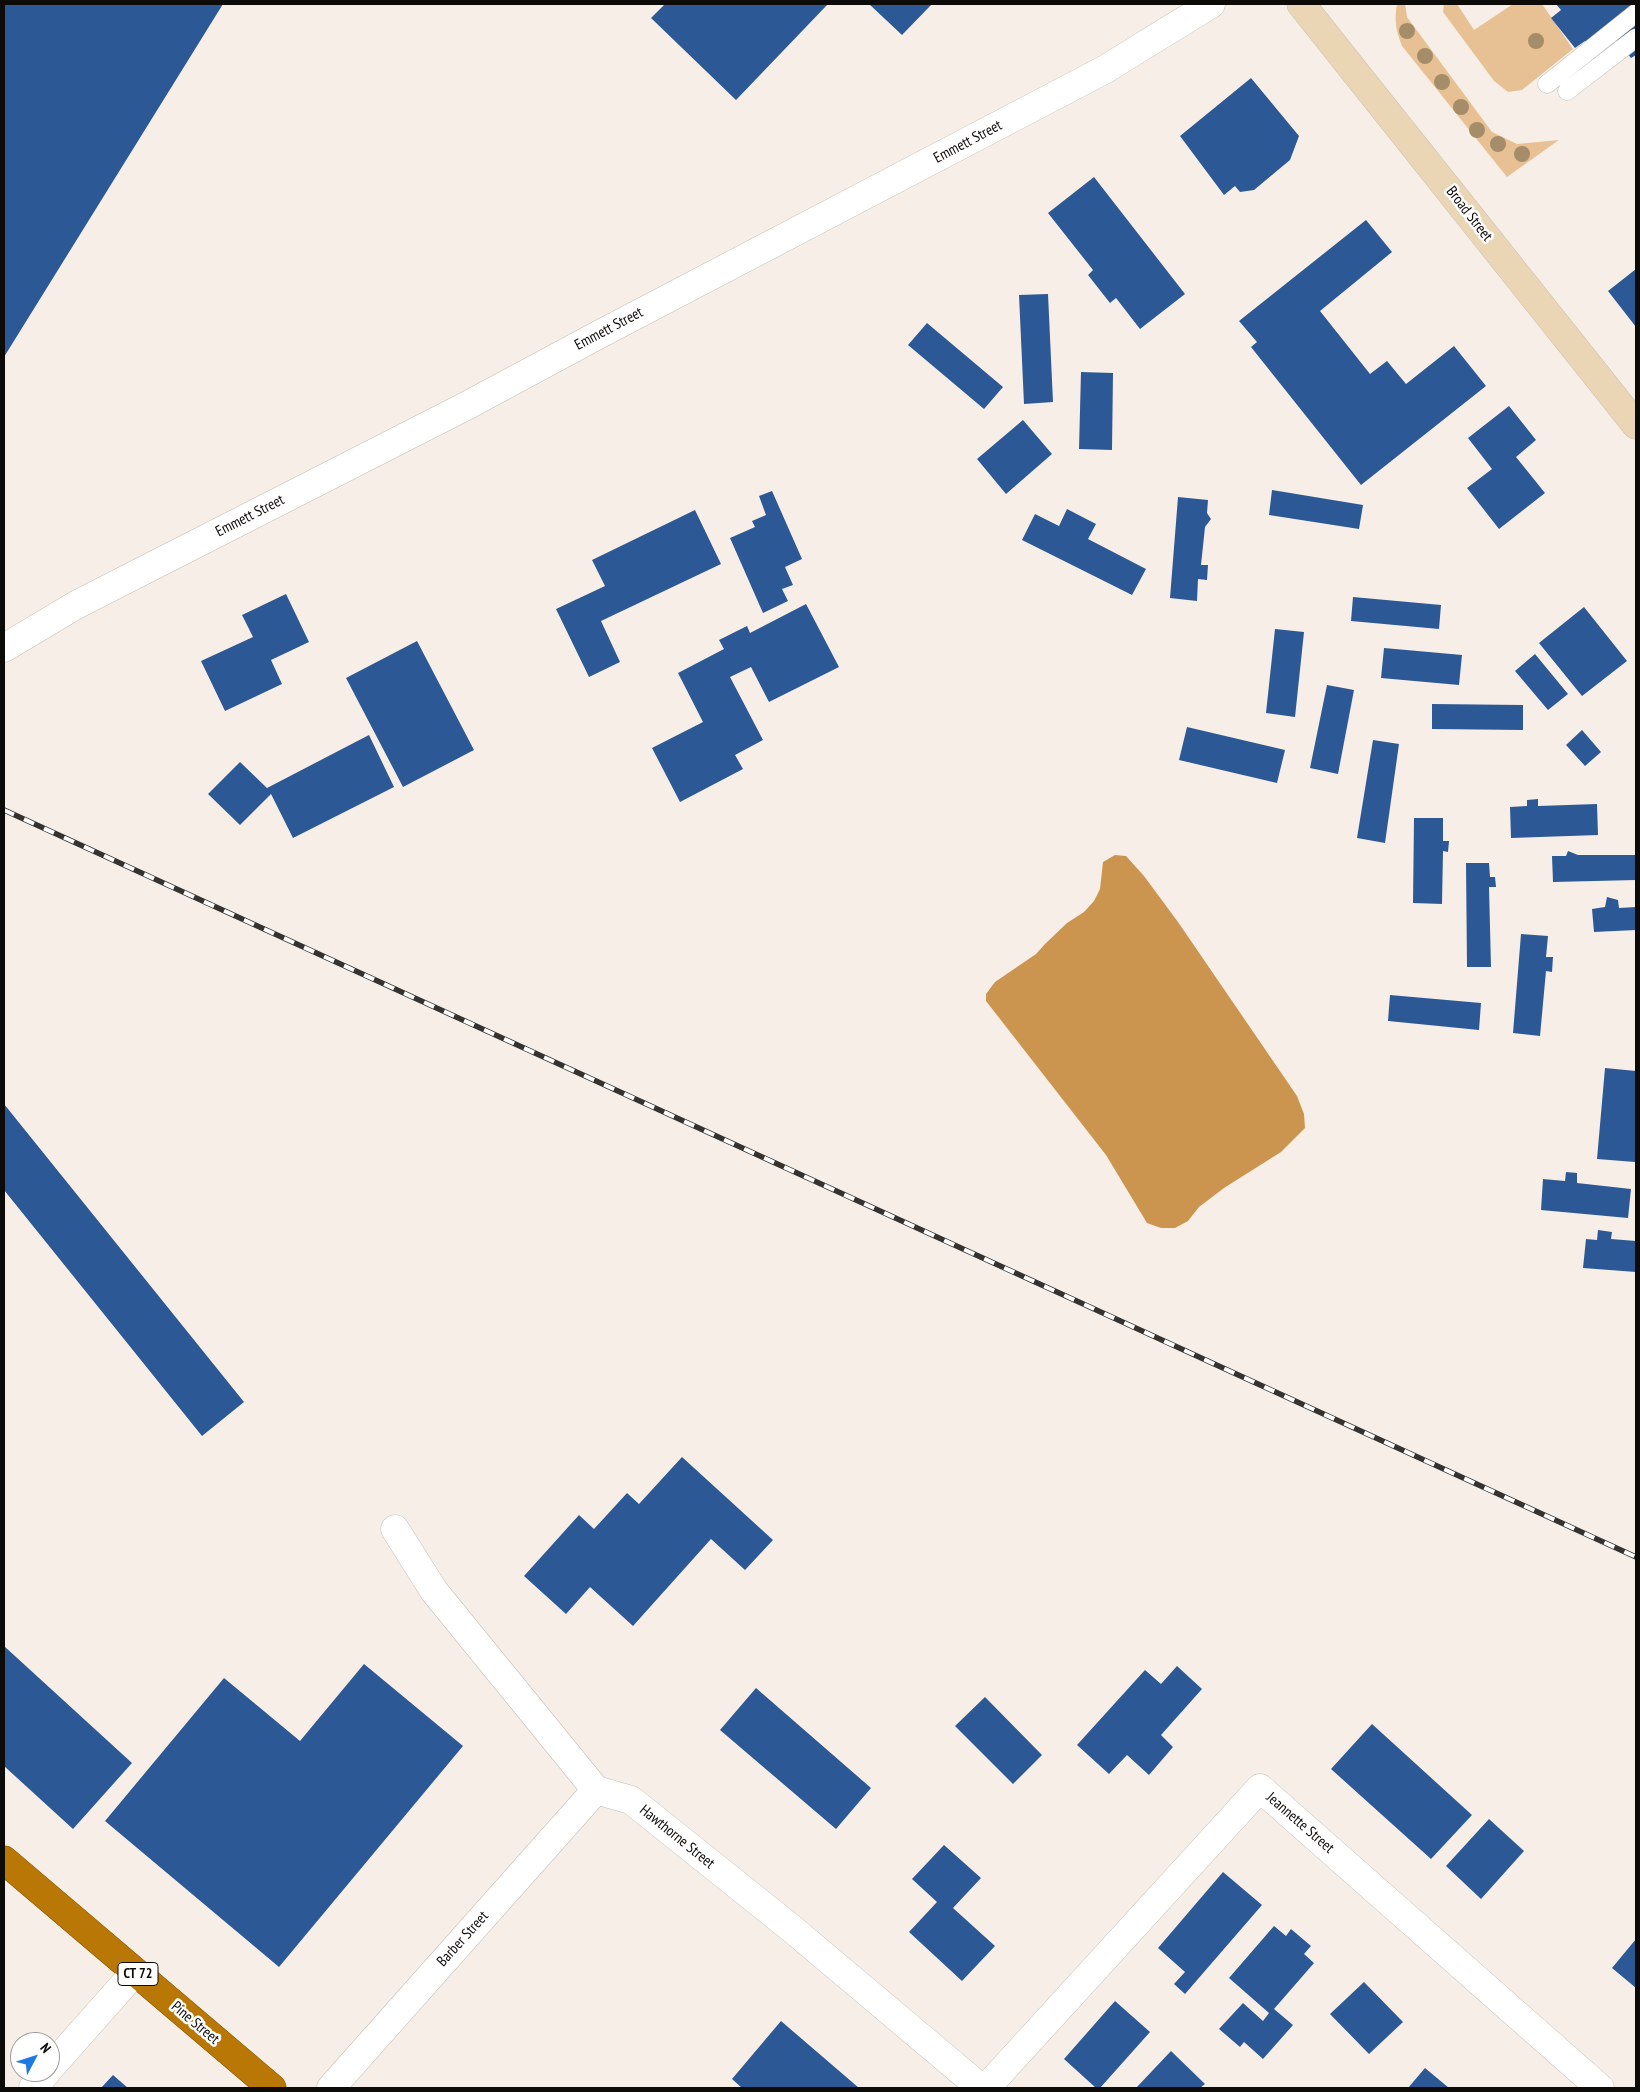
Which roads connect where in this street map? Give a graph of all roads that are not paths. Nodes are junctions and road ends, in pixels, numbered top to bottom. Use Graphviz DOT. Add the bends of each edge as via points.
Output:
graph roads {
  1 [pos="1211,4"];
  2 [pos="1301,4"];
  3 [pos="1636,13"];
  4 [pos="1636,38"];
  5 [pos="1547,84"];
  6 [pos="1567,91"];
  7 [pos="1636,425"];
  8 [pos="4,648"];
  9 [pos="395,1528"];
  10 [pos="596,1790"];
  11 [pos="4,1860"];
  12 [pos="134,1972"];
  13 [pos="60,2057"];
  14 [pos="272,2088"];
  15 [pos="331,2088"];
  16 [pos="981,2088"];
  17 [pos="986,2088"];
  18 [pos="1600,2088"];
  1 -- 8 [label="street, Emmett Street" via="1104,70 468,405 76,604"];
  2 -- 7 [label="main road, Broad Street"];
  3 -- 5 [label="lane"];
  4 -- 6 [label="lane"];
  9 -- 10 [label="street" via="434,1591"];
  10 -- 15 [label="street, Barber Street"];
  10 -- 16 [label="street, Hawthorne Street" via="631,1800 792,1928"];
  11 -- 12 [label="highway, Pine Street / CT 72"];
  12 -- 13 [label="street"];
  12 -- 14 [label="highway, Pine Street / CT 72"];
  17 -- 18 [label="street, Jeannette Street" via="1260,1788"];
}
